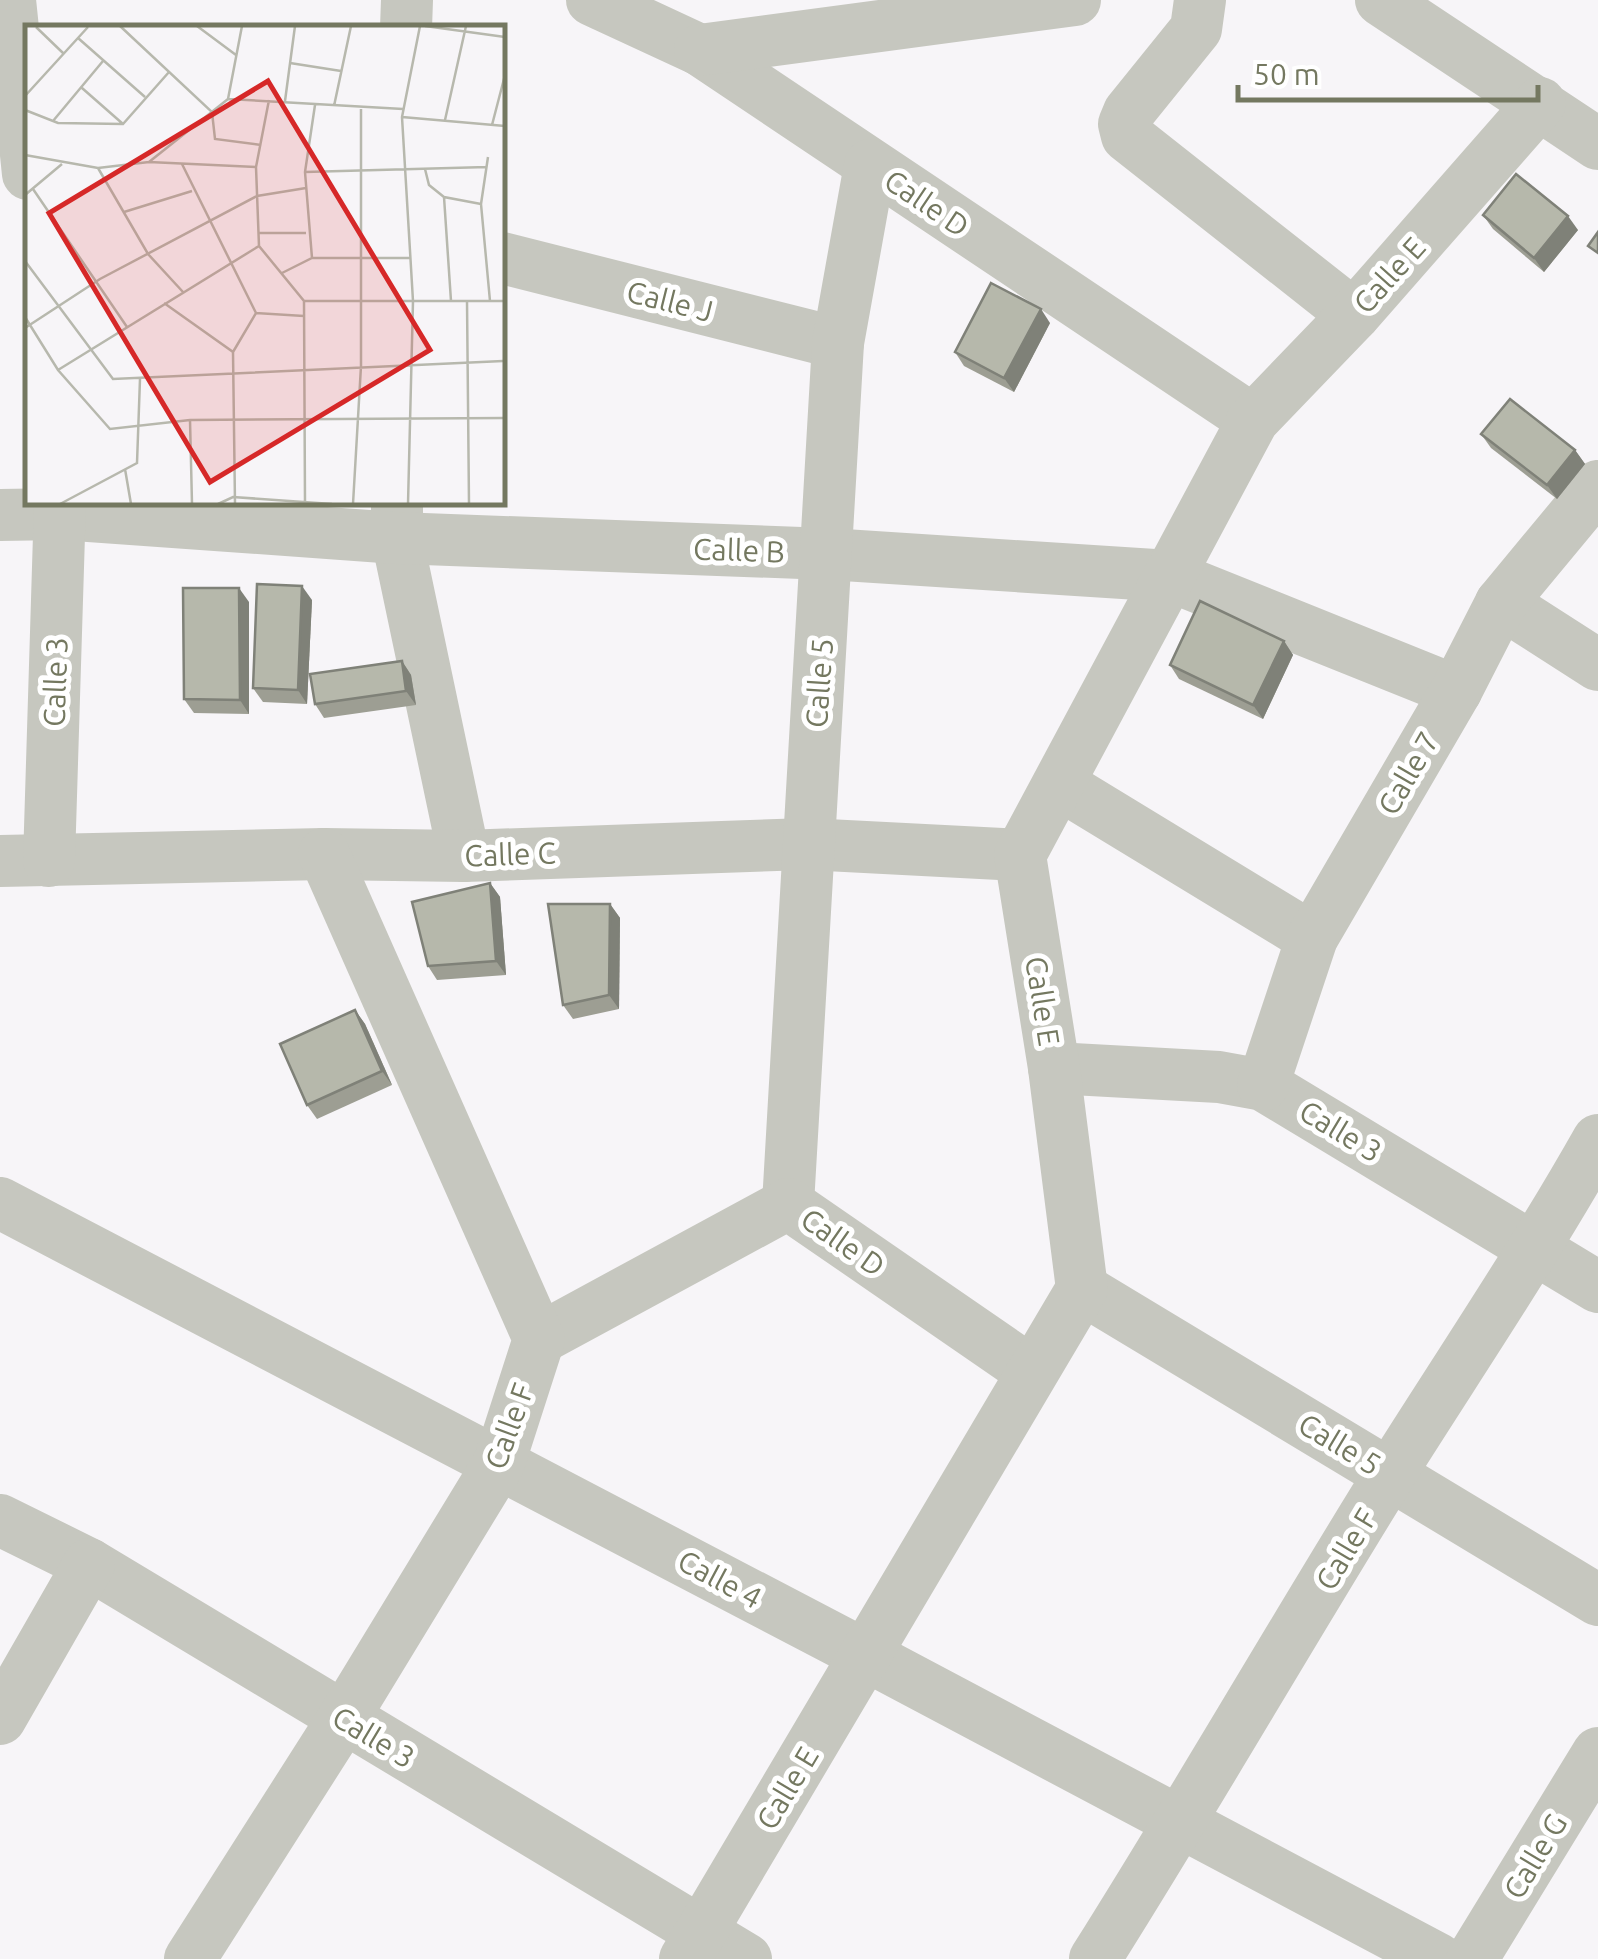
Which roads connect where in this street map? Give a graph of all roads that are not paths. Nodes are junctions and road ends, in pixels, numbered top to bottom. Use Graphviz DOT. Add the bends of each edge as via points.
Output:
graph roads {
  1 [pos="10,0"];
  2 [pos="407,0"];
  3 [pos="592,0"];
  4 [pos="1074,0"];
  5 [pos="1200,0"];
  6 [pos="1381,0"];
  7 [pos="406,25"];
  8 [pos="700,50"];
  9 [pos="1540,103"];
  10 [pos="1598,144"];
  11 [pos="25,145"];
  12 [pos="870,165"];
  13 [pos="505,259"];
  14 [pos="1354,315"];
  15 [pos="838,343"];
  16 [pos="1253,420"];
  17 [pos="1598,486"];
  18 [pos="60,508"];
  19 [pos="0,515"];
  20 [pos="397,520"];
  21 [pos="828,554"];
  22 [pos="1170,576"];
  23 [pos="1501,603"];
  24 [pos="1598,665"];
  25 [pos="1456,691"];
  26 [pos="1059,784"];
  27 [pos="806,844"];
  28 [pos="324,854"];
  29 [pos="1020,855"];
  30 [pos="464,856"];
  31 [pos="24,861"];
  32 [pos="1312,938"];
  33 [pos="1054,1068"];
  34 [pos="1262,1086"];
  35 [pos="1598,1140"];
  36 [pos="0,1203"];
  37 [pos="788,1204"];
  38 [pos="1536,1249"];
  39 [pos="1598,1287"];
  40 [pos="1082,1289"];
  41 [pos="539,1339"];
  42 [pos="1032,1372"];
  43 [pos="500,1463"];
  44 [pos="1390,1475"];
  45 [pos="0,1520"];
  46 [pos="89,1564"];
  47 [pos="1598,1600"];
  48 [pos="865,1655"];
  49 [pos="0,1719"];
  50 [pos="343,1719"];
  51 [pos="1598,1753"];
  52 [pos="1182,1822"];
  53 [pos="693,1946"];
  54 [pos="190,1959"];
  55 [pos="746,1959"];
  56 [pos="1095,1959"];
  57 [pos="1438,1959"];
  58 [pos="1472,1959"];
  1 -- 11 [label="street"];
  2 -- 7 [label="street"];
  3 -- 8 [label="street, Calle D"];
  4 -- 8 [label="street"];
  5 -- 14 [label="street" via="1196,29 1129,112 1127,136"];
  6 -- 9 [label="street"];
  8 -- 12 [label="street, Calle D"];
  9 -- 10 [label="street"];
  9 -- 14 [label="street, Calle E"];
  12 -- 15 [label="street, Calle 5"];
  12 -- 16 [label="street, Calle D"];
  13 -- 15 [label="street, Calle J"];
  14 -- 16 [label="street, Calle E"];
  15 -- 21 [label="street, Calle 5"];
  16 -- 22 [label="street, Calle E"];
  17 -- 23 [label="street, Calle 7"];
  18 -- 19 [label="street, Calle B"];
  18 -- 20 [label="street, Calle B"];
  18 -- 31 [label="street, Calle 3"];
  20 -- 21 [label="street, Calle B"];
  20 -- 30 [label="street"];
  21 -- 22 [label="street, Calle B"];
  21 -- 27 [label="street, Calle 5"];
  22 -- 25 [label="street, Calle B"];
  22 -- 26 [label="street, Calle E"];
  23 -- 24 [label="street"];
  23 -- 25 [label="street, Calle 7"];
  25 -- 32 [label="street, Calle 7"];
  26 -- 29 [label="street, Calle E"];
  26 -- 32 [label="street"];
  27 -- 29 [label="street, Calle C"];
  27 -- 30 [label="street, Calle C"];
  27 -- 37 [label="street, Calle 5"];
  28 -- 30 [label="street, Calle C"];
  28 -- 31 [label="street, Calle C"];
  28 -- 41 [label="street"];
  29 -- 33 [label="street, Calle E"];
  32 -- 34 [label="street, Calle 7"];
  33 -- 34 [label="street, Calle 3" via="1218,1077"];
  33 -- 40 [label="street, Calle E"];
  34 -- 38 [label="street, Calle 3"];
  35 -- 38 [label="street, Calle F"];
  36 -- 43 [label="street, Calle 4"];
  37 -- 41 [label="street, Calle D"];
  37 -- 42 [label="street, Calle D"];
  38 -- 39 [label="street, Calle 3"];
  38 -- 44 [label="street, Calle F"];
  40 -- 42 [label="street, Calle E"];
  40 -- 44 [label="street, Calle 5"];
  41 -- 43 [label="street, Calle F"];
  42 -- 48 [label="street, Calle E"];
  43 -- 48 [label="street, Calle 4"];
  43 -- 50 [label="street, Calle F"];
  44 -- 47 [label="street, Calle 5"];
  44 -- 52 [label="street, Calle F"];
  45 -- 46 [label="street, Calle 3"];
  46 -- 49 [label="street"];
  46 -- 50 [label="street, Calle 3"];
  48 -- 52 [label="street, Calle 4"];
  48 -- 53 [label="street, Calle E"];
  50 -- 53 [label="street, Calle 3"];
  50 -- 54 [label="street, Calle F"];
  51 -- 58 [label="street, Calle G"];
  52 -- 56 [label="street, Calle F"];
  52 -- 57 [label="street, Calle 4"];
  53 -- 55 [label="street, Calle 3"];
}
